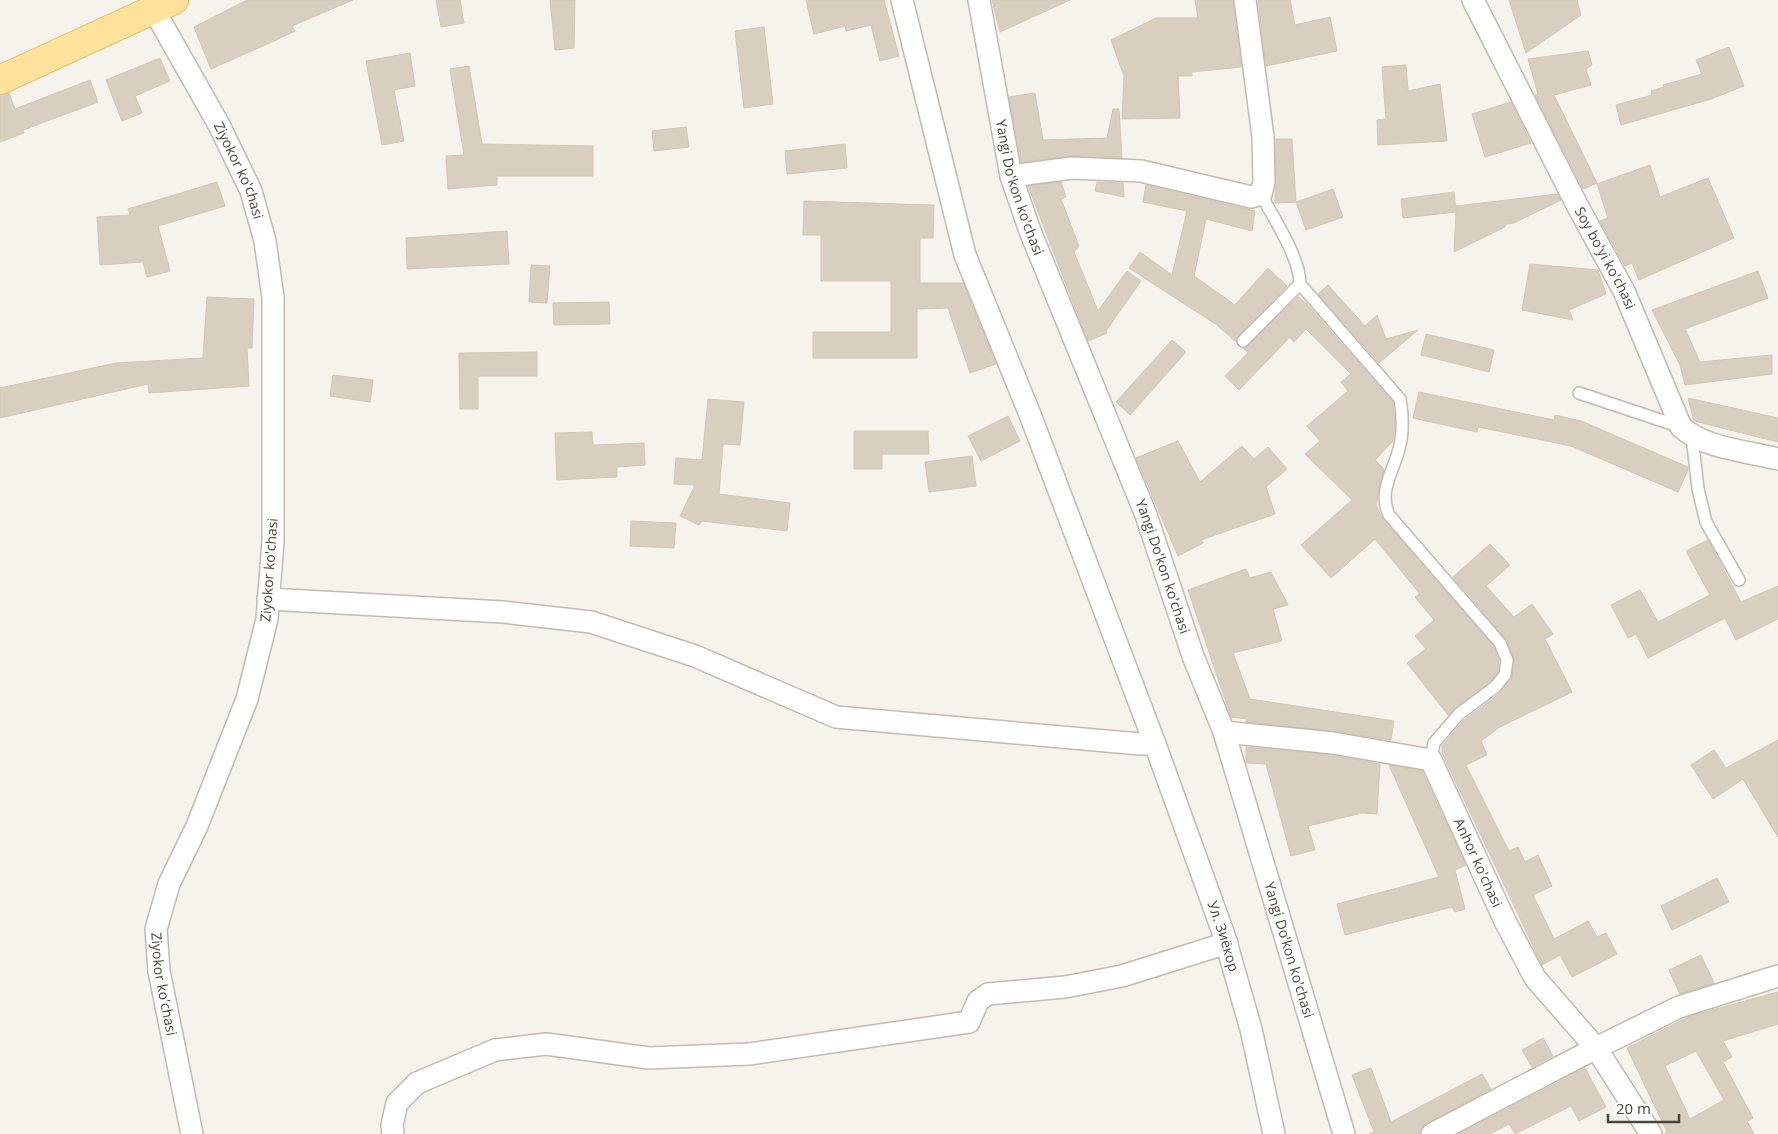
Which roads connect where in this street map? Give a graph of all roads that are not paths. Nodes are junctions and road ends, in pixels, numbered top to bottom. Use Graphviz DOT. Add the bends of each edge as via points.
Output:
graph roads {
  1 [pos="902,0"];
  2 [pos="979,0"];
  3 [pos="1245,0"];
  4 [pos="1474,0"];
  5 [pos="164,5"];
  6 [pos="0,80"];
  7 [pos="1011,176"];
  8 [pos="1261,194"];
  9 [pos="1300,284"];
  10 [pos="1243,341"];
  11 [pos="1579,393"];
  12 [pos="1686,432"];
  13 [pos="1778,459"];
  14 [pos="1738,580"];
  15 [pos="268,599"];
  16 [pos="1224,732"];
  17 [pos="1155,744"];
  18 [pos="1431,760"];
  19 [pos="1227,943"];
  20 [pos="1778,976"];
  21 [pos="1596,1048"];
  22 [pos="392,1129"];
  23 [pos="192,1134"];
  24 [pos="1274,1134"];
  25 [pos="1344,1134"];
  26 [pos="1432,1134"];
  27 [pos="1651,1134"];
  1 -- 17 [label="street, Ул. Зиёкор" via="965,255 1031,417"];
  2 -- 7 [label="street, Yangi Do'kon ko'chasi"];
  3 -- 8 [label="street" via="1263,136 1264,182"];
  4 -- 12 [label="street, Soy bo'yi ko'chasi" via="1624,291"];
  5 -- 6 [label="main road"];
  5 -- 15 [label="street, Ziyokor ko'chasi" via="251,191 265,241 273,297 273,541"];
  7 -- 8 [label="street" via="1072,168 1141,171 1251,196"];
  7 -- 16 [label="street, Yangi Do'kon ko'chasi" via="1030,231 1146,515 1193,656"];
  8 -- 9 [label="lane" via="1293,257"];
  9 -- 10 [label="lane"];
  9 -- 18 [label="lane" via="1400,399 1404,419 1399,448 1384,494 1384,505 1389,515 1500,643 1507,660 1505,674 1495,687 1459,714 1434,743"];
  11 -- 12 [label="lane"];
  12 -- 13 [label="street"];
  12 -- 14 [label="lane" via="1706,522"];
  15 -- 17 [label="street" via="503,612 591,622 694,656 836,717"];
  15 -- 23 [label="street, Ziyokor ko'chasi" via="267,620 247,699 197,826 169,884 156,929 159,971"];
  16 -- 18 [label="street" via="1333,743"];
  16 -- 25 [label="street, Yangi Do'kon ko'chasi"];
  17 -- 19 [label="street, Ул. Зиёкор"];
  18 -- 21 [label="street, Anhor ko'chasi" via="1505,921 1535,978"];
  19 -- 22 [label="street" via="1122,976 1064,987 988,994 978,1001 969,1022 950,1025 749,1054 649,1058 546,1044 495,1050 417,1083 397,1103"];
  19 -- 24 [label="street, Ул. Зиёкор" via="1251,1029"];
  20 -- 21 [label="street" via="1679,1007"];
  21 -- 26 [label="street"];
  21 -- 27 [label="street, Anhor ko'chasi"];
}
